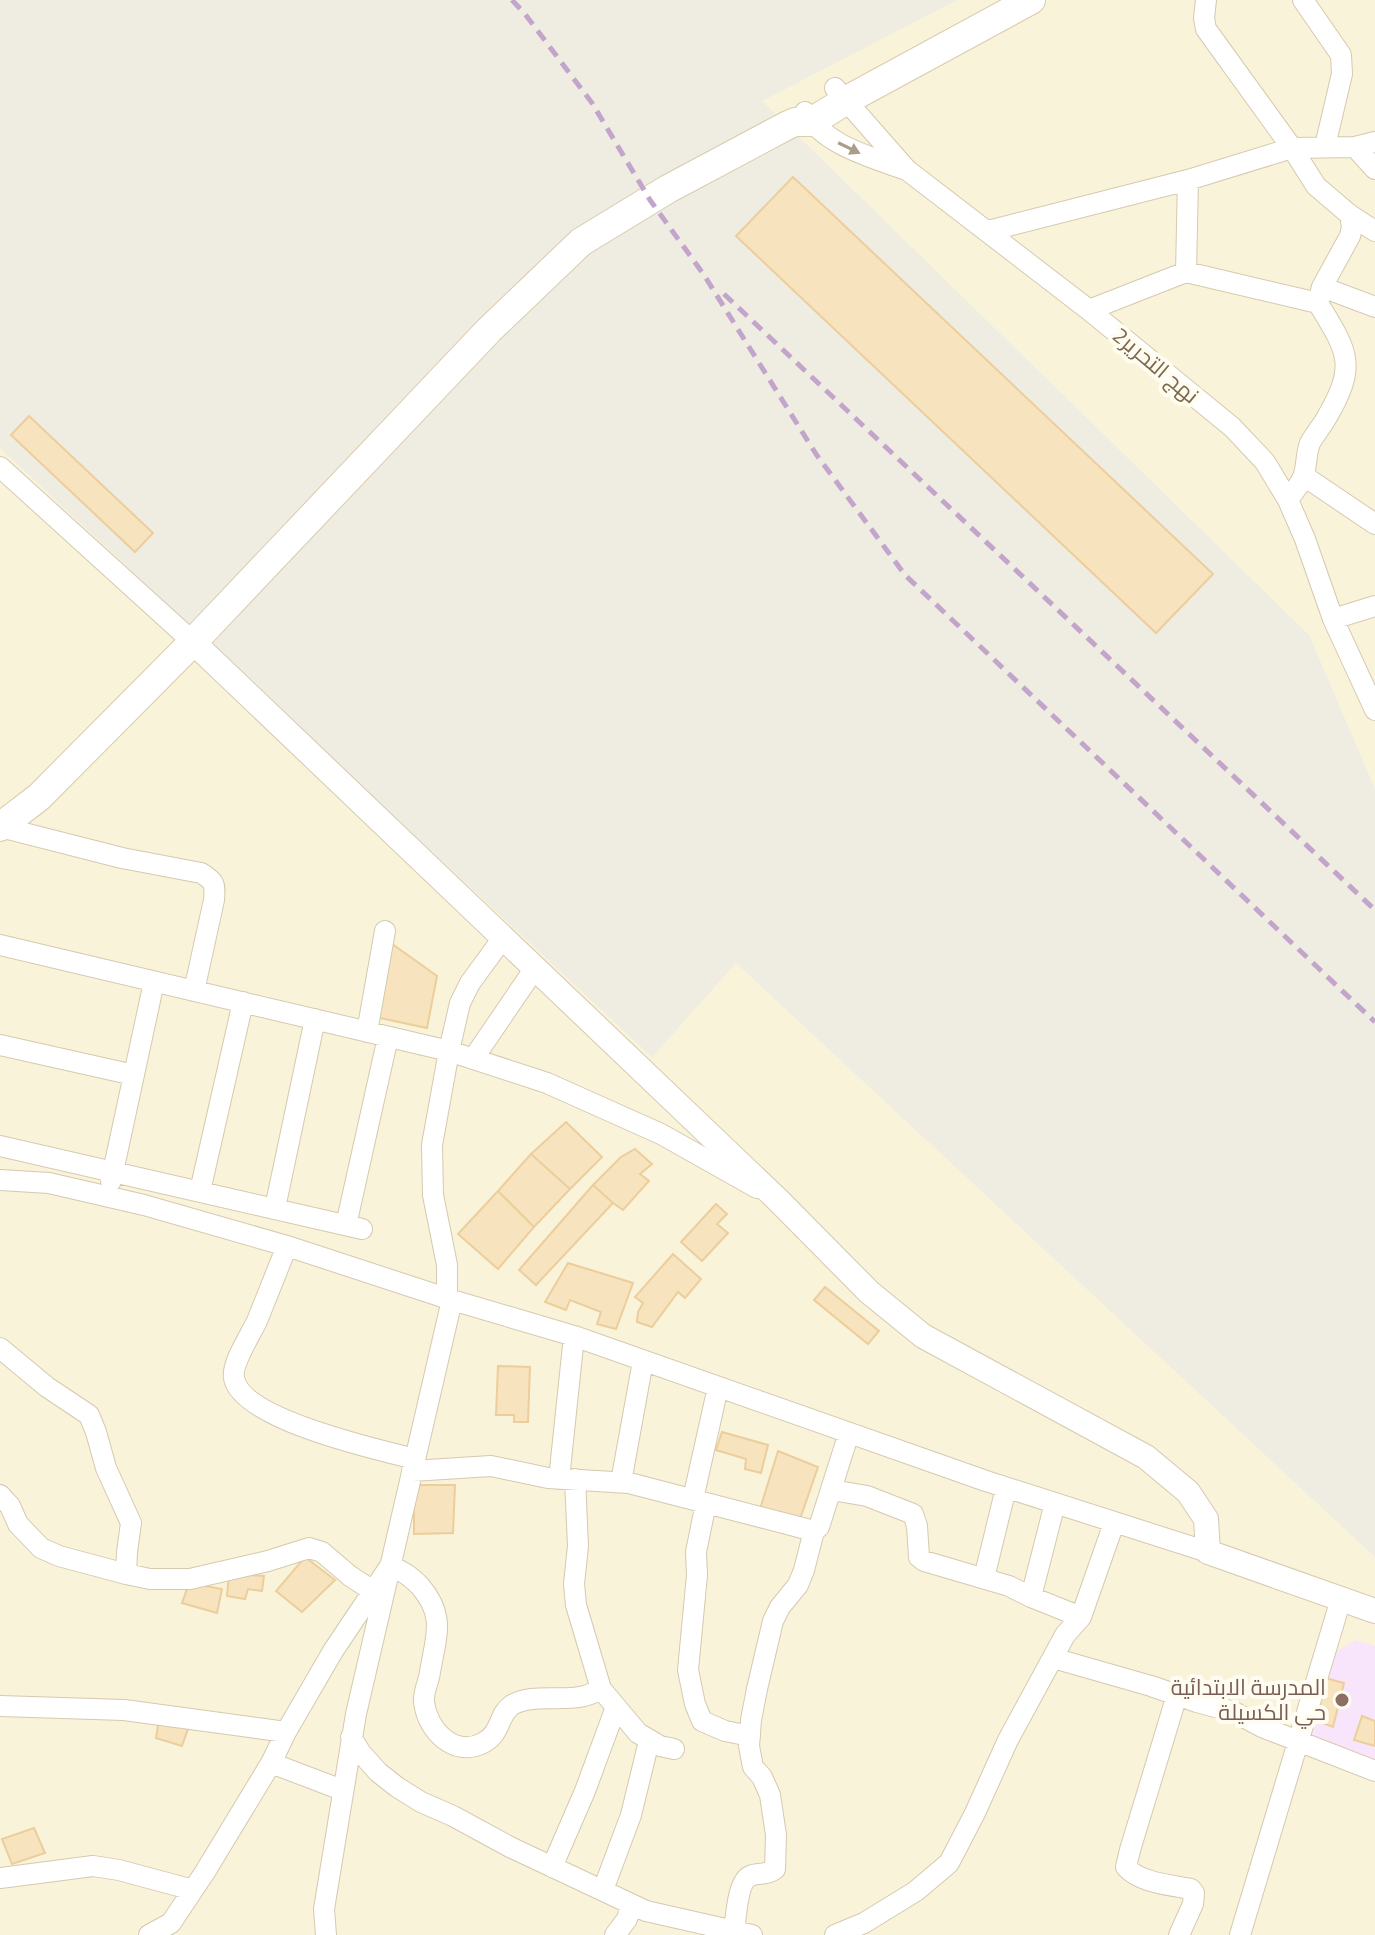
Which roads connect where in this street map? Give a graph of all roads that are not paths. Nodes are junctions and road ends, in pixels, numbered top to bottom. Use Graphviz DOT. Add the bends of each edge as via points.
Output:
graph roads {
  1 [pos="996,0"];
  2 [pos="1031,0"];
  3 [pos="1206,0"];
  4 [pos="1303,0"];
  5 [pos="955,33"];
  6 [pos="840,95"];
  7 [pos="799,119"];
  8 [pos="1365,144"];
  9 [pos="1325,146"];
  10 [pos="1292,148"];
  11 [pos="1375,169"];
  12 [pos="907,170"];
  13 [pos="1188,180"];
  14 [pos="1350,215"];
  15 [pos="988,231"];
  16 [pos="1375,231"];
  17 [pos="1186,272"];
  18 [pos="1320,295"];
  19 [pos="1375,307"];
  20 [pos="1089,310"];
  21 [pos="0,467"];
  22 [pos="1304,476"];
  23 [pos="1288,500"];
  24 [pos="1375,524"];
  25 [pos="1375,606"];
  26 [pos="1333,619"];
  27 [pos="193,642"];
  28 [pos="1375,710"];
  29 [pos="0,827"];
  30 [pos="385,931"];
  31 [pos="503,938"];
  32 [pos="0,945"];
  33 [pos="535,968"];
  34 [pos="154,982"];
  35 [pos="194,991"];
  36 [pos="243,1002"];
  37 [pos="315,1019"];
  38 [pos="367,1032"];
  39 [pos="388,1037"];
  40 [pos="0,1045"];
  41 [pos="449,1051"];
  42 [pos="473,1059"];
  43 [pos="134,1075"];
  44 [pos="0,1146"];
  45 [pos="113,1171"];
  46 [pos="0,1180"];
  47 [pos="200,1191"];
  48 [pos="107,1197"];
  49 [pos="778,1200"];
  50 [pos="275,1208"];
  51 [pos="287,1246"];
  52 [pos="449,1299"];
  53 [pos="574,1336"];
  54 [pos="0,1348"];
  55 [pos="643,1361"];
  56 [pos="718,1387"];
  57 [pos="849,1433"];
  58 [pos="414,1465"];
  59 [pos="567,1479"];
  60 [pos="621,1482"];
  61 [pos="1006,1488"];
  62 [pos="832,1490"];
  63 [pos="0,1495"];
  64 [pos="700,1501"];
  65 [pos="1055,1503"];
  66 [pos="1114,1523"];
  67 [pos="814,1531"];
  68 [pos="1208,1552"];
  69 [pos="390,1566"];
  70 [pos="126,1574"];
  71 [pos="984,1578"];
  72 [pos="373,1591"];
  73 [pos="1031,1597"];
  74 [pos="1341,1599"];
  75 [pos="1375,1611"];
  76 [pos="1081,1617"];
  77 [pos="1053,1658"];
  78 [pos="601,1689"];
  79 [pos="1177,1695"];
  80 [pos="0,1706"];
  81 [pos="616,1707"];
  82 [pos="286,1732"];
  83 [pos="750,1736"];
  84 [pos="351,1737"];
  85 [pos="1299,1740"];
  86 [pos="649,1741"];
  87 [pos="674,1749"];
  88 [pos="271,1763"];
  89 [pos="1375,1771"];
  90 [pos="342,1790"];
  91 [pos="552,1867"];
  92 [pos="0,1878"];
  93 [pos="193,1890"];
  94 [pos="603,1890"];
  95 [pos="631,1905"];
  96 [pos="168,1929"];
  97 [pos="323,1930"];
  98 [pos="743,1934"];
  99 [pos="149,1935"];
  100 [pos="615,1935"];
  101 [pos="835,1935"];
  102 [pos="1179,1935"];
  103 [pos="1240,1935"];
  1 -- 5 [label="main road"];
  2 -- 5 [label="main road"];
  3 -- 10 [label="street" via="1206,29"];
  4 -- 9 [label="street" via="1341,55 1342,74"];
  5 -- 6 [label="main road"];
  6 -- 7 [label="main road"];
  6 -- 12 [label="street, نهج التحرير2"];
  7 -- 12 [label="street, نهج التحرير2, one-way" via="844,147"];
  7 -- 27 [label="main road" via="581,242"];
  8 -- 9 [label="street"];
  8 -- 11 [label="street"];
  9 -- 10 [label="street"];
  10 -- 13 [label="street"];
  10 -- 14 [label="street" via="1316,186"];
  12 -- 15 [label="street, نهج التحرير2"];
  13 -- 15 [label="street"];
  13 -- 17 [label="street"];
  14 -- 16 [label="street"];
  14 -- 18 [label="street" via="1350,236"];
  15 -- 20 [label="street, نهج التحرير2"];
  17 -- 18 [label="street"];
  17 -- 20 [label="street"];
  18 -- 19 [label="street"];
  18 -- 22 [label="street" via="1347,361 1345,381 1310,443"];
  20 -- 23 [label="street, نهج التحرير2" via="1232,427 1265,462"];
  21 -- 27 [label="street"];
  22 -- 23 [label="street"];
  22 -- 24 [label="street"];
  23 -- 26 [label="street, نهج التحرير2"];
  25 -- 26 [label="street"];
  26 -- 28 [label="street, نهج التحرير2"];
  27 -- 29 [label="main road" via="39,797"];
  27 -- 31 [label="street"];
  29 -- 35 [label="street" via="210,879 214,900"];
  30 -- 38 [label="street"];
  31 -- 33 [label="street"];
  31 -- 41 [label="street" via="460,1003"];
  32 -- 34 [label="street"];
  33 -- 42 [label="street"];
  33 -- 49 [label="street"];
  34 -- 35 [label="street"];
  34 -- 43 [label="street"];
  35 -- 36 [label="street"];
  36 -- 37 [label="street"];
  36 -- 47 [label="street"];
  37 -- 38 [label="street"];
  37 -- 50 [label="street"];
  38 -- 39 [label="street"];
  39 -- 41 [label="street"];
  39 -- 50 [label="street" via="354,1227"];
  40 -- 43 [label="street"];
  41 -- 42 [label="street"];
  41 -- 52 [label="street" via="431,1168"];
  42 -- 49 [label="street" via="547,1083 661,1134"];
  43 -- 45 [label="street"];
  44 -- 45 [label="street"];
  45 -- 47 [label="street"];
  45 -- 48 [label="street"];
  46 -- 48 [label="street" via="49,1183"];
  47 -- 50 [label="street"];
  48 -- 51 [label="street"];
  49 -- 68 [label="street" via="869,1292 923,1336 1146,1457 1188,1492 1206,1519"];
  51 -- 52 [label="street"];
  51 -- 58 [label="street" via="234,1380 251,1401 283,1420"];
  52 -- 53 [label="street"];
  52 -- 58 [label="street"];
  53 -- 55 [label="street"];
  53 -- 59 [label="street"];
  54 -- 70 [label="street" via="89,1415 131,1523"];
  55 -- 56 [label="street"];
  55 -- 60 [label="street"];
  56 -- 57 [label="street"];
  56 -- 64 [label="street"];
  57 -- 61 [label="street"];
  57 -- 62 [label="street"];
  58 -- 59 [label="street" via="491,1466"];
  58 -- 69 [label="street"];
  59 -- 60 [label="street"];
  59 -- 78 [label="street" via="578,1546 576,1605"];
  60 -- 64 [label="street"];
  61 -- 65 [label="street"];
  61 -- 71 [label="street"];
  62 -- 67 [label="street"];
  62 -- 71 [label="street" via="867,1496 913,1514 919,1557"];
  63 -- 70 [label="street" via="41,1548"];
  64 -- 67 [label="street"];
  64 -- 83 [label="street" via="688,1670 695,1704 702,1721"];
  65 -- 66 [label="street"];
  65 -- 73 [label="street"];
  66 -- 68 [label="street"];
  66 -- 76 [label="street"];
  67 -- 83 [label="street" via="798,1585 773,1621"];
  68 -- 74 [label="street"];
  69 -- 72 [label="street"];
  69 -- 78 [label="street" via="412,1577 436,1613 424,1701 432,1727 444,1741 460,1748 481,1744 496,1734 511,1705 584,1697"];
  69 -- 84 [label="street"];
  70 -- 72 [label="street" via="190,1579 309,1548"];
  71 -- 73 [label="street"];
  72 -- 82 [label="street"];
  73 -- 76 [label="street"];
  74 -- 75 [label="street"];
  74 -- 85 [label="street"];
  76 -- 77 [label="street"];
  77 -- 79 [label="street"];
  77 -- 101 [label="street" via="949,1863 916,1891"];
  78 -- 81 [label="street"];
  79 -- 85 [label="street"];
  79 -- 102 [label="street" via="1126,1867 1140,1877 1191,1889 1193,1904"];
  80 -- 82 [label="street" via="124,1710"];
  81 -- 86 [label="street"];
  81 -- 91 [label="street"];
  82 -- 88 [label="street"];
  83 -- 98 [label="street" via="753,1767 770,1795 776,1858 769,1874 744,1881 739,1900"];
  84 -- 90 [label="street"];
  84 -- 91 [label="street" via="397,1787"];
  85 -- 89 [label="street"];
  85 -- 103 [label="street"];
  86 -- 87 [label="street"];
  86 -- 94 [label="street" via="631,1815"];
  88 -- 90 [label="street"];
  88 -- 93 [label="street"];
  90 -- 97 [label="street"];
  91 -- 94 [label="street"];
  92 -- 93 [label="street" via="93,1866"];
  93 -- 96 [label="street"];
  94 -- 95 [label="street"];
  95 -- 98 [label="street"];
  95 -- 100 [label="street"];
  96 -- 99 [label="street"];
}
